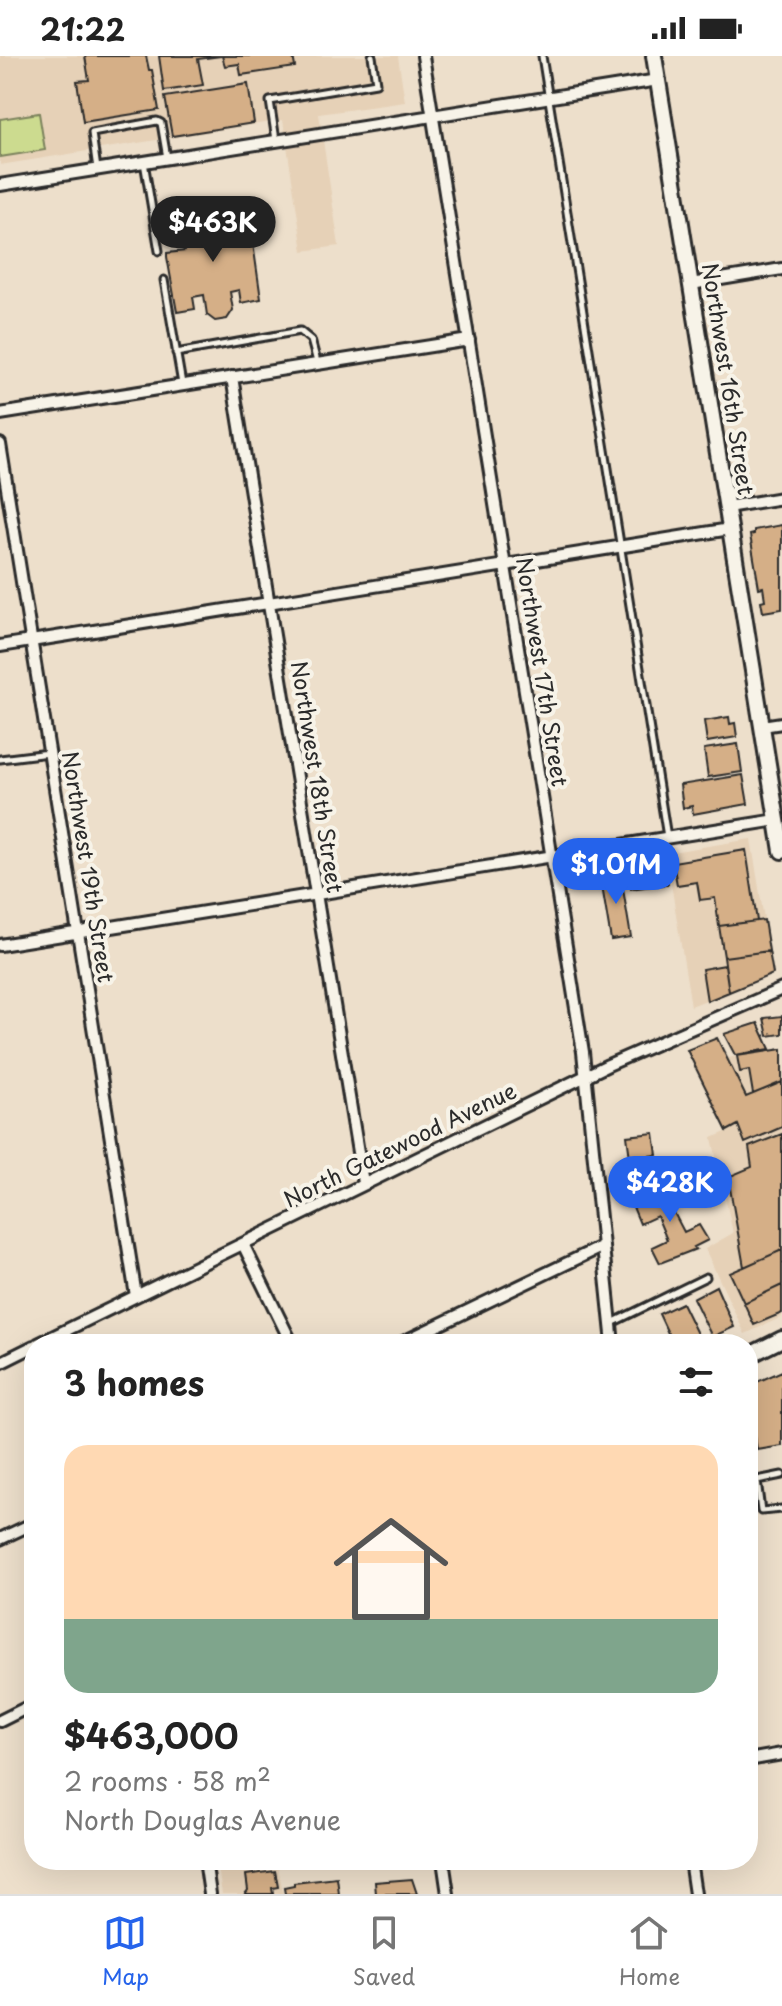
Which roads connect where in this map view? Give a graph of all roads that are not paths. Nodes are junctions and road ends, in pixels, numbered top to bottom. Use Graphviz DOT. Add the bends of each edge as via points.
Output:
graph roads {
  1 [pos="372,56"];
  2 [pos="423,56"];
  3 [pos="542,56"];
  4 [pos="654,56"];
  5 [pos="658,80"];
  6 [pos="548,98"];
  7 [pos="433,116"];
  8 [pos="276,141"];
  9 [pos="167,158"];
  10 [pos="144,162"];
  11 [pos="97,170"];
  12 [pos="0,185"];
  13 [pos="159,251"];
  14 [pos="782,269"];
  15 [pos="164,280"];
  16 [pos="691,284"];
  17 [pos="469,340"];
  18 [pos="176,353"];
  19 [pos="317,363"];
  20 [pos="232,377"];
  21 [pos="182,385"];
  22 [pos="0,414"];
  23 [pos="0,444"];
  24 [pos="782,498"];
  25 [pos="727,507"];
  26 [pos="730,529"];
  27 [pos="622,547"];
  28 [pos="505,566"];
  29 [pos="269,604"];
  30 [pos="31,641"];
  31 [pos="0,646"];
  32 [pos="782,723"];
  33 [pos="762,726"];
  34 [pos="49,753"];
  35 [pos="0,759"];
  36 [pos="779,825"];
  37 [pos="667,838"];
  38 [pos="782,851"];
  39 [pos="551,856"];
  40 [pos="316,894"];
  41 [pos="78,932"];
  42 [pos="0,945"];
  43 [pos="782,989"];
  44 [pos="585,1077"];
  45 [pos="363,1183"];
  46 [pos="243,1244"];
  47 [pos="603,1246"];
  48 [pos="706,1277"];
  49 [pos="136,1296"];
  50 [pos="611,1324"];
  51 [pos="58,1334"];
  52 [pos="287,1334"];
  53 [pos="420,1334"];
  54 [pos="612,1334"];
  55 [pos="782,1339"];
  56 [pos="24,1351"];
  57 [pos="758,1351"];
  58 [pos="0,1363"];
  59 [pos="782,1475"];
  60 [pos="758,1480"];
  61 [pos="758,1488"];
  62 [pos="782,1509"];
  63 [pos="24,1528"];
  64 [pos="0,1539"];
  65 [pos="24,1709"];
  66 [pos="0,1721"];
  67 [pos="782,1754"];
  68 [pos="758,1758"];
  69 [pos="206,1870"];
  70 [pos="444,1870"];
  71 [pos="691,1870"];
  72 [pos="210,1894"];
  73 [pos="448,1894"];
  74 [pos="695,1894"];
  1 -- 8 [label="lane" via="376,83 270,101"];
  2 -- 7 [label="street, Northwest 17th Street"];
  3 -- 6 [label="lane"];
  4 -- 5 [label="street, Northwest 16th Street"];
  5 -- 6 [label="street"];
  5 -- 16 [label="street, Northwest 16th Street"];
  6 -- 7 [label="street"];
  6 -- 27 [label="lane"];
  7 -- 8 [label="street"];
  7 -- 17 [label="street, Northwest 17th Street"];
  8 -- 9 [label="street"];
  9 -- 10 [label="street"];
  9 -- 11 [label="lane" via="157,121 92,133"];
  10 -- 11 [label="street"];
  10 -- 13 [label="lane"];
  11 -- 12 [label="street"];
  14 -- 16 [label="street"];
  15 -- 18 [label="lane"];
  16 -- 25 [label="street, Northwest 16th Street"];
  17 -- 19 [label="street"];
  17 -- 28 [label="street, Northwest 17th Street"];
  18 -- 19 [label="lane" via="300,331 311,340"];
  18 -- 21 [label="lane"];
  19 -- 20 [label="street"];
  20 -- 21 [label="street"];
  20 -- 29 [label="street, Northwest 18th Street"];
  21 -- 22 [label="street"];
  23 -- 30 [label="street, Northwest 19th Street"];
  24 -- 25 [label="street"];
  25 -- 26 [label="street, Northwest 16th Street"];
  26 -- 27 [label="street"];
  26 -- 33 [label="street, Northwest 16th Street"];
  27 -- 28 [label="street"];
  27 -- 37 [label="lane"];
  28 -- 29 [label="street"];
  28 -- 39 [label="street, Northwest 17th Street"];
  29 -- 30 [label="street"];
  29 -- 40 [label="street, Northwest 18th Street"];
  30 -- 31 [label="street"];
  30 -- 34 [label="street, Northwest 19th Street"];
  32 -- 33 [label="street"];
  33 -- 36 [label="street, Northwest 16th Street"];
  34 -- 35 [label="lane"];
  34 -- 41 [label="street, Northwest 19th Street"];
  36 -- 37 [label="street"];
  36 -- 38 [label="street, Northwest 16th Street"];
  37 -- 39 [label="street"];
  39 -- 40 [label="street"];
  39 -- 44 [label="street, Northwest 17th Street"];
  40 -- 41 [label="street"];
  40 -- 45 [label="street, Northwest 18th Street"];
  41 -- 42 [label="street"];
  41 -- 49 [label="street, Northwest 19th Street"];
  43 -- 44 [label="street, North Gatewood Avenue"];
  44 -- 45 [label="street, North Gatewood Avenue"];
  44 -- 47 [label="street, Northwest 17th Street"];
  45 -- 46 [label="street, North Gatewood Avenue"];
  46 -- 49 [label="street, North Gatewood Avenue"];
  46 -- 52 [label="street"];
  47 -- 50 [label="street, Northwest 17th Street"];
  47 -- 53 [label="street"];
  48 -- 50 [label="lane"];
  49 -- 51 [label="street, North Gatewood Avenue"];
  50 -- 54 [label="street, Northwest 17th Street"];
  55 -- 57 [label="street"];
  56 -- 58 [label="street, North Gatewood Avenue"];
  59 -- 60 [label="lane"];
  61 -- 62 [label="lane" via="761,1511"];
  63 -- 64 [label="street"];
  65 -- 66 [label="street"];
  67 -- 68 [label="street"];
  69 -- 72 [label="street"];
  70 -- 73 [label="street"];
  71 -- 74 [label="street"];
}
